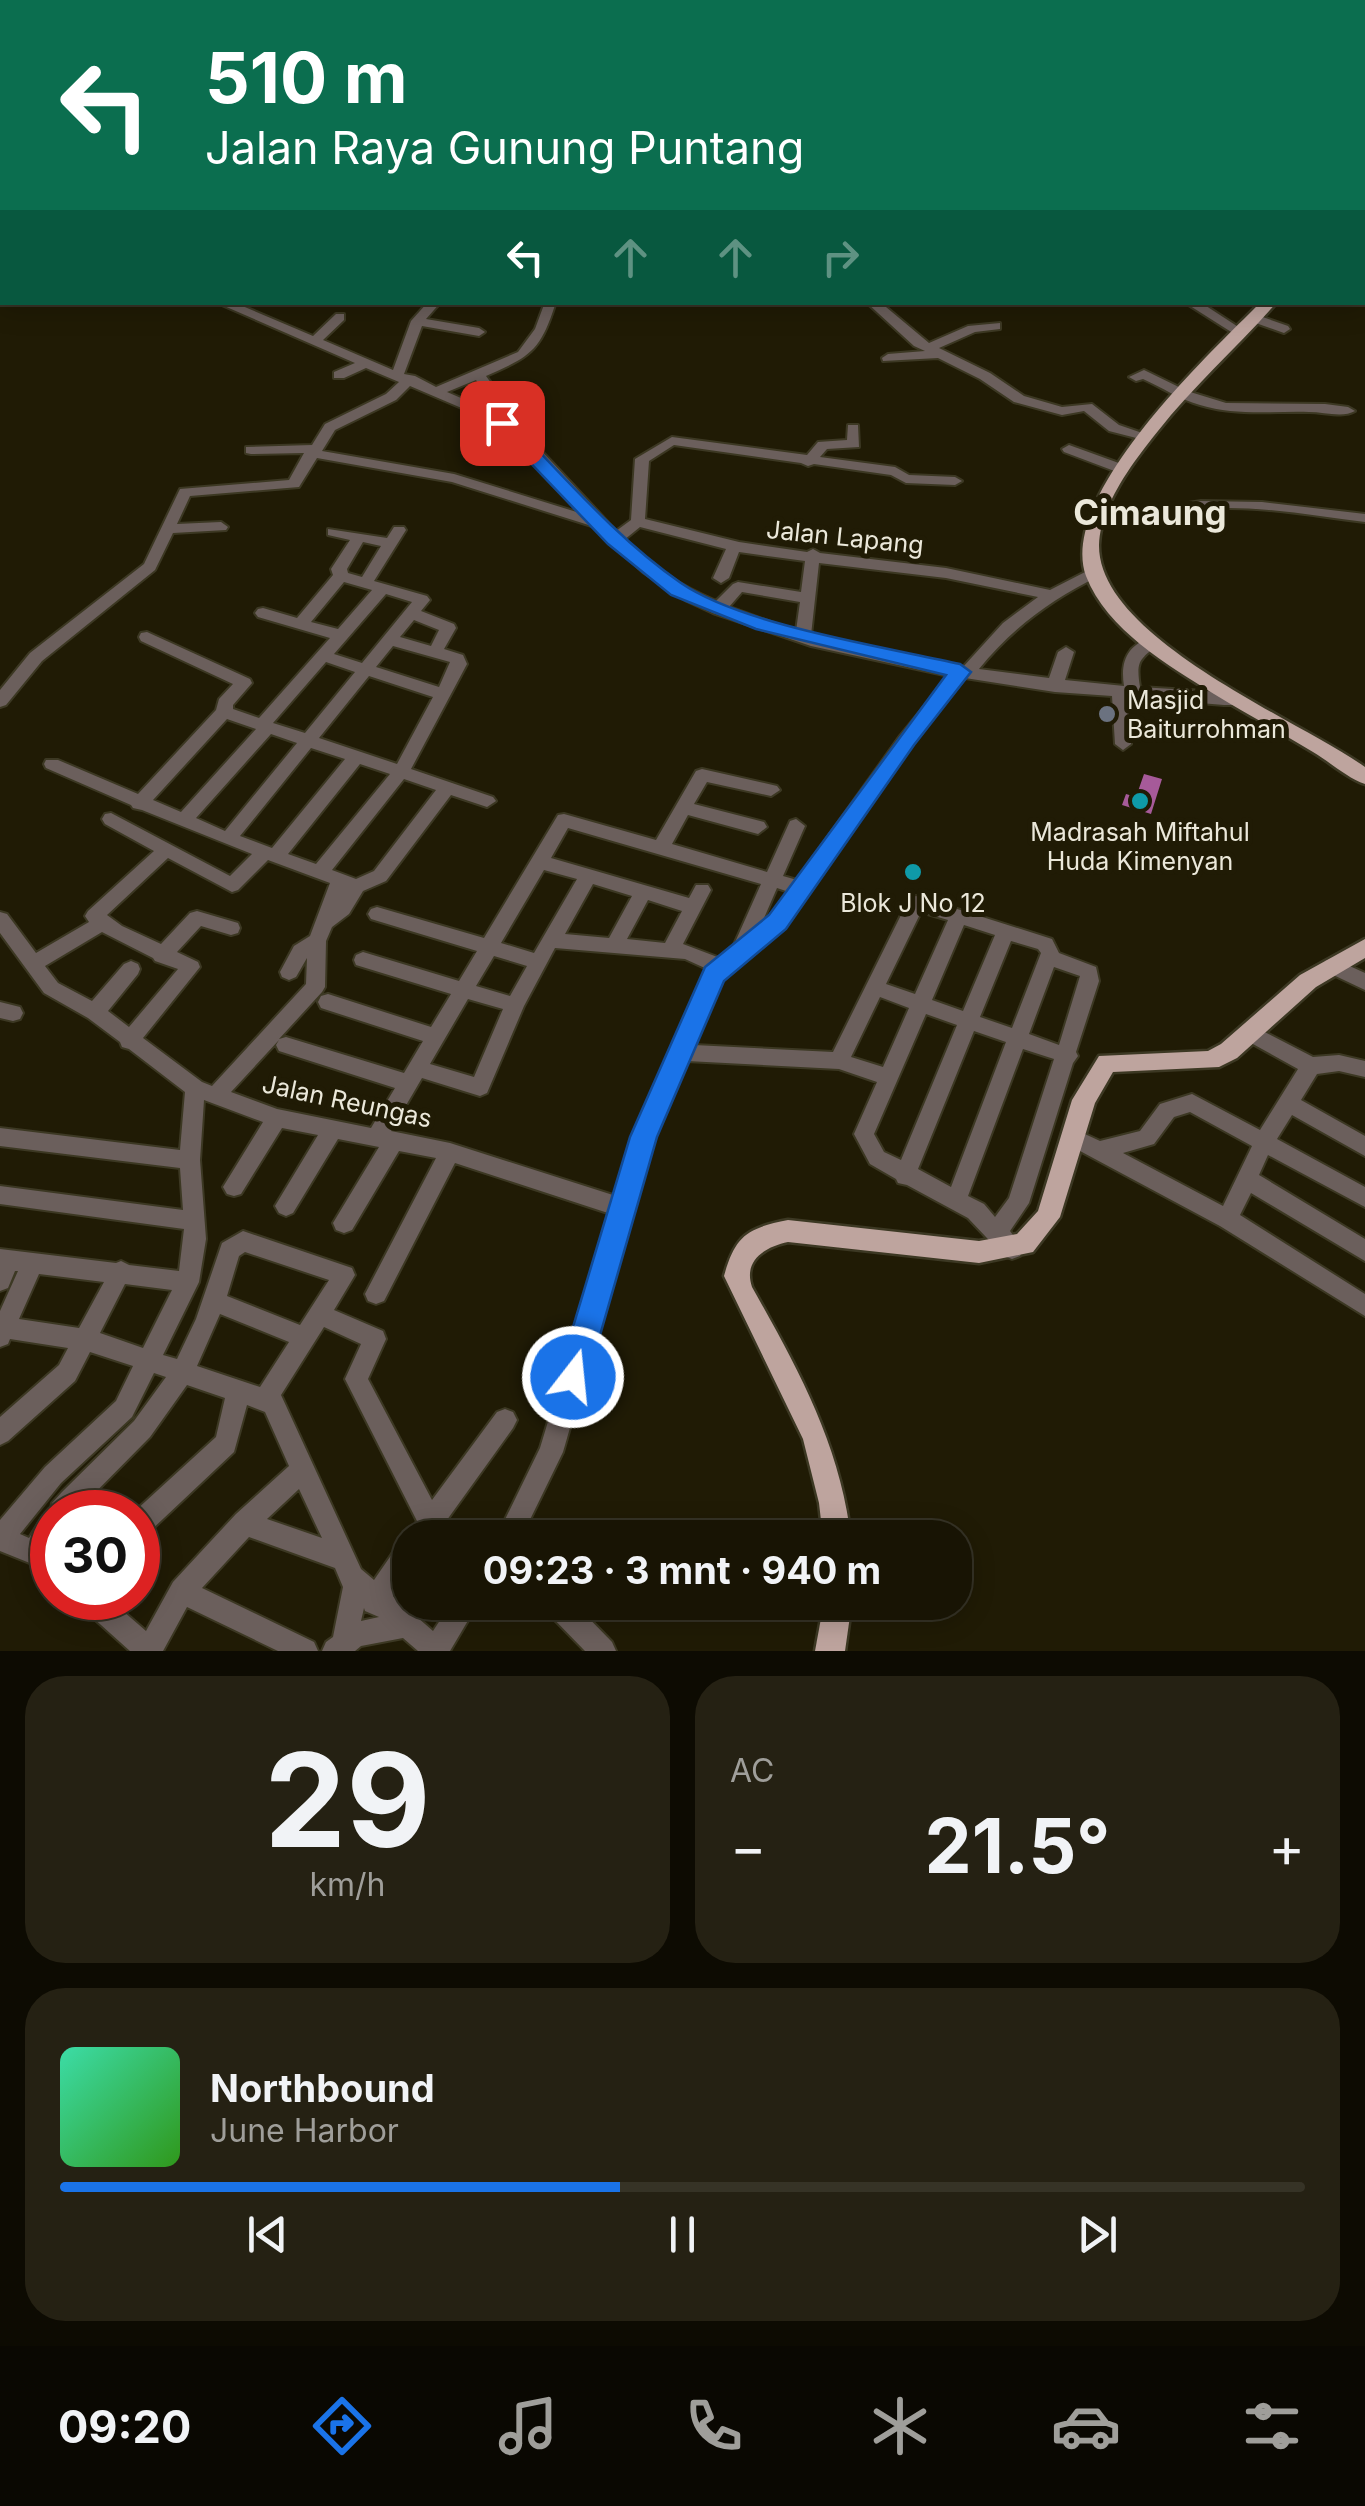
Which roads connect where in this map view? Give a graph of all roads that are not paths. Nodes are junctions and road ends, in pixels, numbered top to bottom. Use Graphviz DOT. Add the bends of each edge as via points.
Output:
graph roads {
  1 [pos="228,305"];
  2 [pos="432,305"];
  3 [pos="549,305"];
  4 [pos="876,305"];
  5 [pos="1195,305"];
  6 [pos="1267,305"];
  7 [pos="340,317"];
  8 [pos="1254,318"];
  9 [pos="418,321"];
  10 [pos="996,326"];
  11 [pos="1284,328"];
  12 [pos="479,332"];
  13 [pos="1240,332"];
  14 [pos="315,341"];
  15 [pos="932,351"];
  16 [pos="888,358"];
  17 [pos="368,362"];
  18 [pos="478,374"];
  19 [pos="339,375"];
  20 [pos="404,377"];
  21 [pos="1136,377"];
  22 [pos="439,390"];
  23 [pos="1180,393"];
  24 [pos="1348,411"];
  25 [pos="486,412"];
  26 [pos="853,428"];
  27 [pos="1144,436"];
  28 [pos="1069,449"];
  29 [pos="251,450"];
  30 [pos="312,451"];
  31 [pos="808,462"];
  32 [pos="1119,474"];
  33 [pos="955,481"];
  34 [pos="1102,515"];
  35 [pos="1365,518"];
  36 [pos="638,522"];
  37 [pos="600,525"];
  38 [pos="220,526"];
  39 [pos="171,529"];
  40 [pos="334,532"];
  41 [pos="360,538"];
  42 [pos="614,540"];
  43 [pos="733,549"];
  44 [pos="814,554"];
  45 [pos="1094,573"];
  46 [pos="341,576"];
  47 [pos="721,578"];
  48 [pos="375,585"];
  49 [pos="1048,594"];
  50 [pos="799,597"];
  51 [pos="718,609"];
  52 [pos="262,613"];
  53 [pos="413,614"];
  54 [pos="301,624"];
  55 [pos="342,636"];
  56 [pos="803,636"];
  57 [pos="147,637"];
  58 [pos="390,640"];
  59 [pos="1153,642"];
  60 [pos="436,652"];
  61 [pos="1066,652"];
  62 [pos="324,656"];
  63 [pos="368,669"];
  64 [pos="964,672"];
  65 [pos="1055,686"];
  66 [pos="1127,692"];
  67 [pos="443,694"];
  68 [pos="1237,699"];
  69 [pos="0,701"];
  70 [pos="224,712"];
  71 [pos="265,726"];
  72 [pos="310,741"];
  73 [pos="1123,744"];
  74 [pos="356,757"];
  75 [pos="52,764"];
  76 [pos="401,772"];
  77 [pos="1365,776"];
  78 [pos="448,788"];
  79 [pos="771,790"];
  80 [pos="487,801"];
  81 [pos="148,807"];
  82 [pos="682,807"];
  83 [pos="111,820"];
  84 [pos="184,820"];
  85 [pos="140,826"];
  86 [pos="758,826"];
  87 [pos="796,826"];
  88 [pos="223,837"];
  89 [pos="662,846"];
  90 [pos="164,852"];
  91 [pos="270,855"];
  92 [pos="538,861"];
  93 [pos="194,862"];
  94 [pos="319,873"];
  95 [pos="588,876"];
  96 [pos="770,878"];
  97 [pos="349,884"];
  98 [pos="800,888"];
  99 [pos="643,893"];
  100 [pos="377,914"];
  101 [pos="959,915"];
  102 [pos="0,920"];
  103 [pos="95,928"];
  104 [pos="231,928"];
  105 [pos="1006,931"];
  106 [pos="553,939"];
  107 [pos="316,942"];
  108 [pos="487,946"];
  109 [pos="614,946"];
  110 [pos="1365,947"];
  111 [pos="671,950"];
  112 [pos="740,952"];
  113 [pos="162,956"];
  114 [pos="1048,957"];
  115 [pos="363,960"];
  116 [pos="536,962"];
  117 [pos="35,963"];
  118 [pos="1332,966"];
  119 [pos="722,967"];
  120 [pos="131,969"];
  121 [pos="288,972"];
  122 [pos="1365,982"];
  123 [pos="875,988"];
  124 [pos="461,990"];
  125 [pos="328,1002"];
  126 [pos="921,1004"];
  127 [pos="515,1005"];
  128 [pos="95,1012"];
  129 [pos="970,1022"];
  130 [pos="1249,1032"];
  131 [pos="434,1036"];
  132 [pos="1018,1039"];
  133 [pos="128,1041"];
  134 [pos="286,1045"];
  135 [pos="680,1052"];
  136 [pos="1068,1056"];
  137 [pos="840,1061"];
  138 [pos="1311,1066"];
  139 [pos="1365,1069"];
  140 [pos="412,1075"];
  141 [pos="887,1077"];
  142 [pos="205,1092"];
  143 [pos="1289,1104"];
  144 [pos="277,1118"];
  145 [pos="334,1127"];
  146 [pos="0,1137"];
  147 [pos="386,1137"];
  148 [pos="1074,1138"];
  149 [pos="1265,1140"];
  150 [pos="1365,1146"];
  151 [pos="1098,1151"];
  152 [pos="450,1152"];
  153 [pos="190,1160"];
  154 [pos="905,1176"];
  155 [pos="1245,1178"];
  156 [pos="234,1187"];
  157 [pos="0,1195"];
  158 [pos="1365,1198"];
  159 [pos="956,1200"];
  160 [pos="286,1206"];
  161 [pos="623,1208"];
  162 [pos="1228,1219"];
  163 [pos="194,1221"];
  164 [pos="344,1222"];
  165 [pos="1005,1240"];
  166 [pos="1365,1251"];
  167 [pos="33,1262"];
  168 [pos="3,1267"];
  169 [pos="121,1271"];
  170 [pos="188,1282"];
  171 [pos="376,1294"];
  172 [pos="216,1302"];
  173 [pos="1365,1306"];
  174 [pos="318,1314"];
  175 [pos="2,1331"];
  176 [pos="304,1337"];
  177 [pos="88,1340"];
  178 [pos="165,1366"];
  179 [pos="238,1392"];
  180 [pos="266,1400"];
  181 [pos="505,1420"];
  182 [pos="0,1433"];
  183 [pos="304,1468"];
  184 [pos="82,1490"];
  185 [pos="160,1505"];
  186 [pos="419,1520"];
  187 [pos="431,1520"];
  188 [pos="517,1520"];
  189 [pos="835,1520"];
  190 [pos="245,1523"];
  191 [pos="0,1538"];
  192 [pos="30,1550"];
  193 [pos="342,1558"];
  194 [pos="392,1568"];
  195 [pos="182,1591"];
  196 [pos="366,1593"];
  197 [pos="115,1620"];
  198 [pos="455,1620"];
  199 [pos="573,1620"];
  200 [pos="835,1620"];
  201 [pos="404,1624"];
  202 [pos="340,1645"];
  203 [pos="435,1650"];
  204 [pos="305,1651"];
  205 [pos="603,1651"];
  206 [pos="830,1651"];
  1 -- 14 [label="street"];
  2 -- 9 [label="street"];
  3 -- 18 [label="street" via="526,351"];
  4 -- 15 [label="street"];
  5 -- 13 [label="street"];
  6 -- 8 [label="main road"];
  7 -- 14 [label="street"];
  8 -- 11 [label="street"];
  8 -- 13 [label="main road"];
  9 -- 12 [label="street"];
  9 -- 20 [label="street"];
  10 -- 15 [label="street" via="972,329"];
  13 -- 23 [label="main road"];
  14 -- 17 [label="street"];
  15 -- 16 [label="street"];
  15 -- 27 [label="street" via="1018,400 1062,411 1087,407 1114,428"];
  17 -- 19 [label="street"];
  17 -- 20 [label="street"];
  18 -- 22 [label="street"];
  18 -- 25 [label="street" via="495,398"];
  20 -- 22 [label="street"];
  20 -- 30 [label="street" via="392,398 330,427"];
  21 -- 23 [label="street" via="1144,374"];
  22 -- 25 [label="street"];
  23 -- 24 [label="street" via="1248,412"];
  23 -- 27 [label="main road"];
  25 -- 37 [label="street"];
  26 -- 31 [label="street" via="854,444 823,445"];
  27 -- 32 [label="main road"];
  28 -- 32 [label="street"];
  29 -- 30 [label="street"];
  30 -- 37 [label="street" via="454,478"];
  30 -- 39 [label="street" via="294,484 185,492"];
  31 -- 33 [label="street"];
  31 -- 36 [label="street" via="692,441 664,443 640,466"];
  32 -- 34 [label="main road"];
  34 -- 35 [label="street" via="1136,519 1219,505"];
  34 -- 45 [label="main road" via="1091,550"];
  36 -- 42 [label="street"];
  36 -- 43 [label="street, Jalan Lapang"];
  37 -- 42 [label="street"];
  38 -- 39 [label="street"];
  39 -- 69 [label="street" via="150,567 36,658"];
  40 -- 41 [label="street"];
  41 -- 46 [label="street"];
  41 -- 48 [label="street" via="394,537"];
  42 -- 51 [label="street" via="678,590"];
  43 -- 44 [label="street, Jalan Lapang"];
  43 -- 47 [label="street"];
  44 -- 49 [label="street, Jalan Lapang" via="945,570"];
  44 -- 56 [label="street"];
  45 -- 49 [label="street"];
  45 -- 59 [label="main road" via="1120,612"];
  46 -- 48 [label="street"];
  46 -- 54 [label="street"];
  48 -- 53 [label="street" via="420,598"];
  48 -- 55 [label="street"];
  49 -- 64 [label="street"];
  50 -- 51 [label="street" via="738,588"];
  51 -- 56 [label="street"];
  52 -- 54 [label="street"];
  53 -- 58 [label="street"];
  53 -- 60 [label="street" via="448,630"];
  54 -- 55 [label="street"];
  55 -- 62 [label="street"];
  56 -- 64 [label="street"];
  57 -- 70 [label="street" via="243,678"];
  58 -- 60 [label="street"];
  58 -- 63 [label="street"];
  59 -- 66 [label="street" via="1134,651"];
  59 -- 68 [label="main road"];
  60 -- 67 [label="street" via="460,662"];
  61 -- 65 [label="street"];
  62 -- 63 [label="street"];
  62 -- 71 [label="street"];
  63 -- 67 [label="street"];
  63 -- 72 [label="street"];
  64 -- 65 [label="street"];
  64 -- 98 [label="street"];
  65 -- 66 [label="street"];
  66 -- 68 [label="street"];
  66 -- 73 [label="street"];
  67 -- 76 [label="street"];
  68 -- 77 [label="main road"];
  70 -- 71 [label="street"];
  70 -- 81 [label="street"];
  71 -- 72 [label="street"];
  71 -- 84 [label="street"];
  72 -- 74 [label="street"];
  72 -- 88 [label="street"];
  74 -- 76 [label="street"];
  74 -- 91 [label="street"];
  75 -- 81 [label="street"];
  76 -- 78 [label="street"];
  76 -- 94 [label="street"];
  78 -- 80 [label="street"];
  78 -- 97 [label="street" via="380,876"];
  79 -- 82 [label="street" via="705,774"];
  81 -- 84 [label="street"];
  81 -- 85 [label="street"];
  82 -- 86 [label="street"];
  82 -- 89 [label="street"];
  83 -- 90 [label="street"];
  84 -- 88 [label="street"];
  87 -- 96 [label="street"];
  88 -- 91 [label="street"];
  88 -- 93 [label="street"];
  89 -- 92 [label="street" via="570,818"];
  89 -- 96 [label="street"];
  90 -- 93 [label="street"];
  90 -- 103 [label="street" via="96,912"];
  91 -- 93 [label="street" via="235,885"];
  91 -- 94 [label="street"];
  92 -- 95 [label="street"];
  92 -- 108 [label="street"];
  94 -- 97 [label="street"];
  95 -- 99 [label="street"];
  95 -- 106 [label="street"];
  96 -- 98 [label="street"];
  96 -- 112 [label="street"];
  97 -- 107 [label="street" via="343,909"];
  98 -- 112 [label="street" via="770,930"];
  99 -- 109 [label="street"];
  99 -- 111 [label="street" via="698,899"];
  100 -- 108 [label="street"];
  101 -- 105 [label="street"];
  101 -- 123 [label="street" via="914,905"];
  101 -- 126 [label="street"];
  102 -- 117 [label="street, Jalan Reungas"];
  103 -- 113 [label="street" via="142,941"];
  103 -- 117 [label="street"];
  104 -- 113 [label="street" via="197,918"];
  105 -- 114 [label="street" via="1050,948"];
  105 -- 129 [label="street"];
  106 -- 109 [label="street"];
  106 -- 116 [label="street"];
  107 -- 121 [label="street"];
  107 -- 142 [label="street" via="317,978 309,996"];
  108 -- 116 [label="street"];
  108 -- 124 [label="street"];
  109 -- 111 [label="street"];
  110 -- 118 [label="main road"];
  111 -- 119 [label="street"];
  112 -- 119 [label="street"];
  113 -- 133 [label="street" via="191,967"];
  114 -- 132 [label="street"];
  114 -- 136 [label="street" via="1089,972"];
  115 -- 124 [label="street"];
  116 -- 127 [label="street"];
  117 -- 128 [label="street, Jalan Reungas" via="51,988"];
  118 -- 122 [label="street"];
  118 -- 130 [label="main road"];
  119 -- 135 [label="street"];
  120 -- 128 [label="street"];
  123 -- 126 [label="street"];
  123 -- 137 [label="street"];
  124 -- 127 [label="street"];
  124 -- 131 [label="street"];
  125 -- 131 [label="street"];
  126 -- 129 [label="street"];
  126 -- 141 [label="street"];
  127 -- 140 [label="street" via="480,1087"];
  128 -- 133 [label="street, Jalan Reungas"];
  129 -- 132 [label="street"];
  129 -- 154 [label="street"];
  130 -- 138 [label="street"];
  130 -- 148 [label="main road" via="1211,1060 1107,1064 1084,1100"];
  131 -- 140 [label="street"];
  132 -- 136 [label="street"];
  132 -- 159 [label="street"];
  133 -- 142 [label="street, Jalan Reungas"];
  134 -- 140 [label="street"];
  135 -- 137 [label="street"];
  135 -- 161 [label="street"];
  136 -- 165 [label="street"];
  137 -- 141 [label="street"];
  138 -- 139 [label="street"];
  138 -- 143 [label="street"];
  140 -- 147 [label="street"];
  141 -- 154 [label="street" via="864,1134 876,1158"];
  142 -- 144 [label="street, Jalan Reungas"];
  142 -- 153 [label="street"];
  143 -- 149 [label="street"];
  143 -- 150 [label="street"];
  144 -- 145 [label="street, Jalan Reungas"];
  144 -- 156 [label="street"];
  145 -- 147 [label="street, Jalan Reungas"];
  145 -- 160 [label="street"];
  146 -- 153 [label="street"];
  147 -- 152 [label="street, Jalan Reungas"];
  147 -- 164 [label="street"];
  148 -- 151 [label="street"];
  148 -- 165 [label="main road" via="1048,1216 1037,1232"];
  149 -- 151 [label="street" via="1192,1102 1178,1103 1146,1138"];
  149 -- 155 [label="street"];
  149 -- 158 [label="street"];
  151 -- 162 [label="street"];
  152 -- 161 [label="street, Jalan Reungas"];
  152 -- 171 [label="street"];
  153 -- 163 [label="street"];
  154 -- 159 [label="street"];
  155 -- 162 [label="street"];
  155 -- 166 [label="street"];
  157 -- 163 [label="street"];
  159 -- 165 [label="street"];
  161 -- 188 [label="street" via="551,1452"];
  162 -- 173 [label="street"];
  163 -- 170 [label="street"];
  165 -- 189 [label="main road" via="979,1252 788,1231 767,1235 743,1252 736,1276 816,1431"];
  167 -- 168 [label="street"];
  167 -- 169 [label="street"];
  167 -- 175 [label="street"];
  169 -- 170 [label="street"];
  169 -- 177 [label="street"];
  170 -- 178 [label="street"];
  172 -- 174 [label="street" via="230,1250 246,1242 344,1275"];
  172 -- 176 [label="street"];
  172 -- 178 [label="street"];
  174 -- 176 [label="street"];
  174 -- 186 [label="street" via="374,1339 356,1379"];
  175 -- 177 [label="street"];
  176 -- 180 [label="street"];
  177 -- 178 [label="street"];
  177 -- 182 [label="street" via="60,1380"];
  178 -- 179 [label="street"];
  178 -- 184 [label="street" via="141,1430"];
  178 -- 191 [label="street" via="53,1475"];
  179 -- 180 [label="street"];
  179 -- 185 [label="street" via="226,1444"];
  180 -- 183 [label="street" via="279,1408"];
  181 -- 187 [label="street"];
  183 -- 190 [label="street"];
  183 -- 193 [label="street"];
  190 -- 193 [label="street"];
  190 -- 195 [label="street"];
  191 -- 192 [label="street"];
  193 -- 196 [label="street"];
  194 -- 196 [label="street"];
  195 -- 197 [label="street" via="152,1647"];
  195 -- 204 [label="street"];
  196 -- 201 [label="street"];
  196 -- 202 [label="street"];
  198 -- 203 [label="street"];
  199 -- 205 [label="street"];
  200 -- 206 [label="main road"];
  201 -- 202 [label="street"];
  201 -- 203 [label="street"];
}
